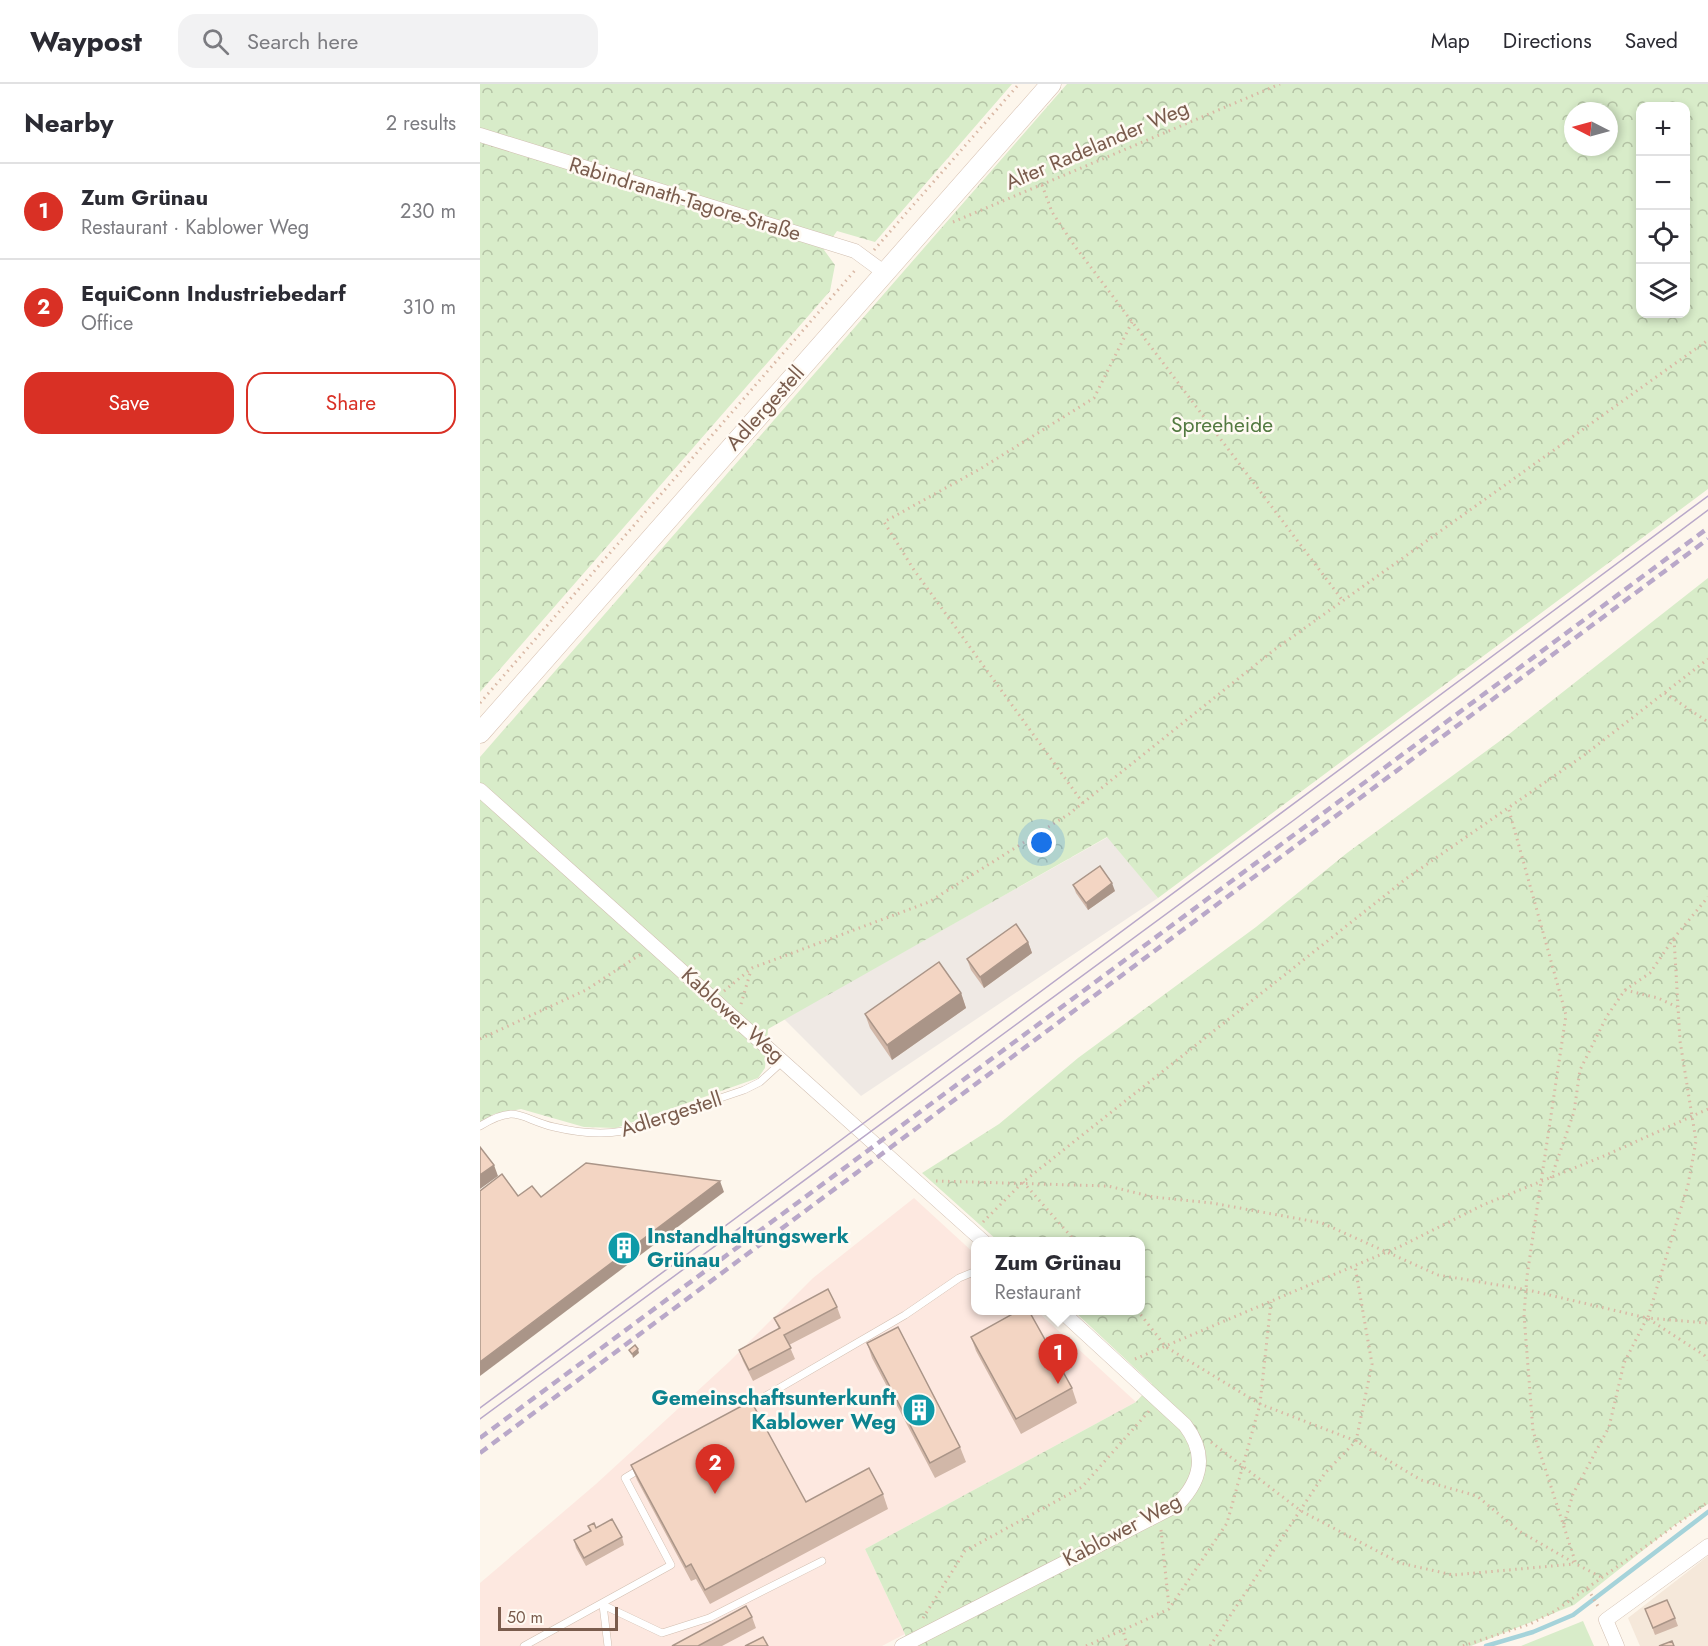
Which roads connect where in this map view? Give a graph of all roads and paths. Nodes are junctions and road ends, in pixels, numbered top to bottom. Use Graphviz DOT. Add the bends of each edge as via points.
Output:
graph roads {
  1 [pos="1019,84"];
  2 [pos="1051,84"];
  3 [pos="1280,84"];
  4 [pos="480,135"];
  5 [pos="1042,185"];
  6 [pos="925,229"];
  7 [pos="866,258"];
  8 [pos="885,273"];
  9 [pos="1132,322"];
  10 [pos="1708,340"];
  11 [pos="1343,602"];
  12 [pos="1708,659"];
  13 [pos="1665,693"];
  14 [pos="480,702"];
  15 [pos="1708,722"];
  16 [pos="480,733"];
  17 [pos="480,790"];
  18 [pos="1083,803"];
  19 [pos="1509,810"];
  20 [pos="1708,897"];
  21 [pos="1674,938"];
  22 [pos="655,945"];
  23 [pos="752,968"];
  24 [pos="1625,990"];
  25 [pos="715,998"];
  26 [pos="1677,1007"];
  27 [pos="737,1017"];
  28 [pos="480,1039"];
  29 [pos="783,1061"];
  30 [pos="1708,1109"];
  31 [pos="1691,1117"];
  32 [pos="480,1126"];
  33 [pos="1551,1178"];
  34 [pos="1543,1180"];
  35 [pos="1023,1182"];
  36 [pos="923,1186"];
  37 [pos="974,1232"];
  38 [pos="979,1237"];
  39 [pos="1072,1237"];
  40 [pos="1389,1251"];
  41 [pos="1355,1266"];
  42 [pos="971,1273"];
  43 [pos="1528,1290"];
  44 [pos="1271,1301"];
  45 [pos="1064,1315"];
  46 [pos="1140,1315"];
  47 [pos="1647,1318"];
  48 [pos="1708,1323"];
  49 [pos="1166,1347"];
  50 [pos="1708,1360"];
  51 [pos="1124,1368"];
  52 [pos="1158,1400"];
  53 [pos="1260,1404"];
  54 [pos="735,1414"];
  55 [pos="1209,1441"];
  56 [pos="1356,1441"];
  57 [pos="645,1466"];
  58 [pos="1243,1467"];
  59 [pos="1708,1502"];
  60 [pos="1300,1511"];
  61 [pos="1159,1515"];
  62 [pos="1564,1526"];
  63 [pos="1708,1546"];
  64 [pos="822,1561"];
  65 [pos="1576,1564"];
  66 [pos="1602,1577"];
  67 [pos="1588,1589"];
  68 [pos="1596,1602"];
  69 [pos="603,1605"];
  70 [pos="1169,1609"];
  71 [pos="1123,1630"];
  72 [pos="907,1643"];
  73 [pos="524,1646"];
  74 [pos="608,1646"];
  75 [pos="1086,1646"];
  76 [pos="1128,1646"];
  77 [pos="1210,1646"];
  78 [pos="1463,1646"];
  79 [pos="1617,1646"];
  1 -- 7 [label="path"];
  2 -- 6 [label="main road, Adlergestell"];
  3 -- 5 [label="path, Alter Radelander Weg"];
  4 -- 7 [label="street, Rabindranath-Tagore-Straße" via="855,251"];
  5 -- 6 [label="path, Alter Radelander Weg" via="958,221"];
  5 -- 9 [label="path" via="1052,212"];
  6 -- 8 [label="main road, Adlergestell"];
  7 -- 8 [label="street, Rabindranath-Tagore-Straße"];
  7 -- 14 [label="path"];
  8 -- 16 [label="main road, Adlergestell"];
  9 -- 11 [label="path"];
  9 -- 18 [label="path" via="1094,398 980,469 884,522 914,570"];
  10 -- 11 [label="path"];
  11 -- 18 [label="path" via="1274,650"];
  12 -- 13 [label="path"];
  13 -- 15 [label="path"];
  13 -- 19 [label="path"];
  17 -- 22 [label="street, Kablower Weg"];
  18 -- 23 [label="path" via="929,902"];
  19 -- 34 [label="path" via="1566,1015"];
  19 -- 35 [label="path" via="1407,878"];
  20 -- 21 [label="path"];
  21 -- 24 [label="path" via="1650,973"];
  21 -- 26 [label="path"];
  22 -- 25 [label="street, Kablower Weg"];
  22 -- 28 [label="path" via="586,990"];
  23 -- 25 [label="path"];
  23 -- 27 [label="path"];
  24 -- 26 [label="path"];
  24 -- 33 [label="path" via="1580,1070 1574,1112"];
  25 -- 27 [label="street, Kablower Weg"];
  26 -- 31 [label="path"];
  27 -- 29 [label="street, Kablower Weg"];
  29 -- 32 [label="lane, Adlergestell" via="760,1082 744,1090 623,1131 604,1134 552,1127 514,1114"];
  29 -- 36 [label="street, Kablower Weg"];
  30 -- 31 [label="path"];
  31 -- 33 [label="path"];
  31 -- 47 [label="path" via="1696,1141 1688,1185"];
  33 -- 34 [label="path"];
  34 -- 40 [label="path"];
  34 -- 43 [label="path"];
  35 -- 36 [label="path" via="939,1179"];
  35 -- 37 [label="path"];
  35 -- 39 [label="path"];
  35 -- 40 [label="path" via="1108,1186 1153,1197 1212,1203 1322,1223"];
  36 -- 37 [label="street, Kablower Weg"];
  37 -- 38 [label="street, Kablower Weg"];
  40 -- 41 [label="path"];
  40 -- 43 [label="path" via="1438,1275"];
  41 -- 44 [label="path"];
  41 -- 56 [label="path" via="1372,1364"];
  42 -- 54 [label="lane"];
  43 -- 47 [label="path"];
  43 -- 62 [label="path" via="1524,1315 1533,1431"];
  44 -- 49 [label="path"];
  44 -- 53 [label="path"];
  45 -- 51 [label="street, Kablower Weg"];
  46 -- 49 [label="path"];
  47 -- 48 [label="path"];
  47 -- 50 [label="path"];
  47 -- 62 [label="path" via="1624,1364 1609,1427 1573,1494"];
  49 -- 51 [label="path"];
  49 -- 53 [label="path"];
  51 -- 52 [label="street, Kablower Weg"];
  52 -- 61 [label="street, Kablower Weg" via="1192,1434 1198,1446 1199,1465 1189,1494"];
  52 -- 72 [label="path" via="1082,1486 965,1551"];
  53 -- 56 [label="path"];
  53 -- 58 [label="path"];
  55 -- 58 [label="path"];
  56 -- 60 [label="path" via="1325,1473"];
  56 -- 65 [label="path" via="1421,1480 1477,1496 1519,1531"];
  57 -- 69 [label="lane" via="625,1478 670,1565"];
  58 -- 60 [label="path"];
  58 -- 70 [label="path" via="1227,1523"];
  59 -- 66 [label="path"];
  60 -- 65 [label="path" via="1400,1563 1453,1575"];
  60 -- 77 [label="path"];
  61 -- 70 [label="path"];
  61 -- 72 [label="street, Kablower Weg"];
  62 -- 65 [label="path"];
  63 -- 79 [label="street" via="1606,1620"];
  64 -- 69 [label="lane" via="709,1618 662,1633"];
  65 -- 66 [label="path"];
  66 -- 67 [label="path"];
  67 -- 68 [label="path"];
  67 -- 78 [label="path" via="1530,1624"];
  69 -- 73 [label="lane"];
  69 -- 74 [label="lane"];
  70 -- 71 [label="path"];
  71 -- 75 [label="path"];
  71 -- 76 [label="path"];
}
